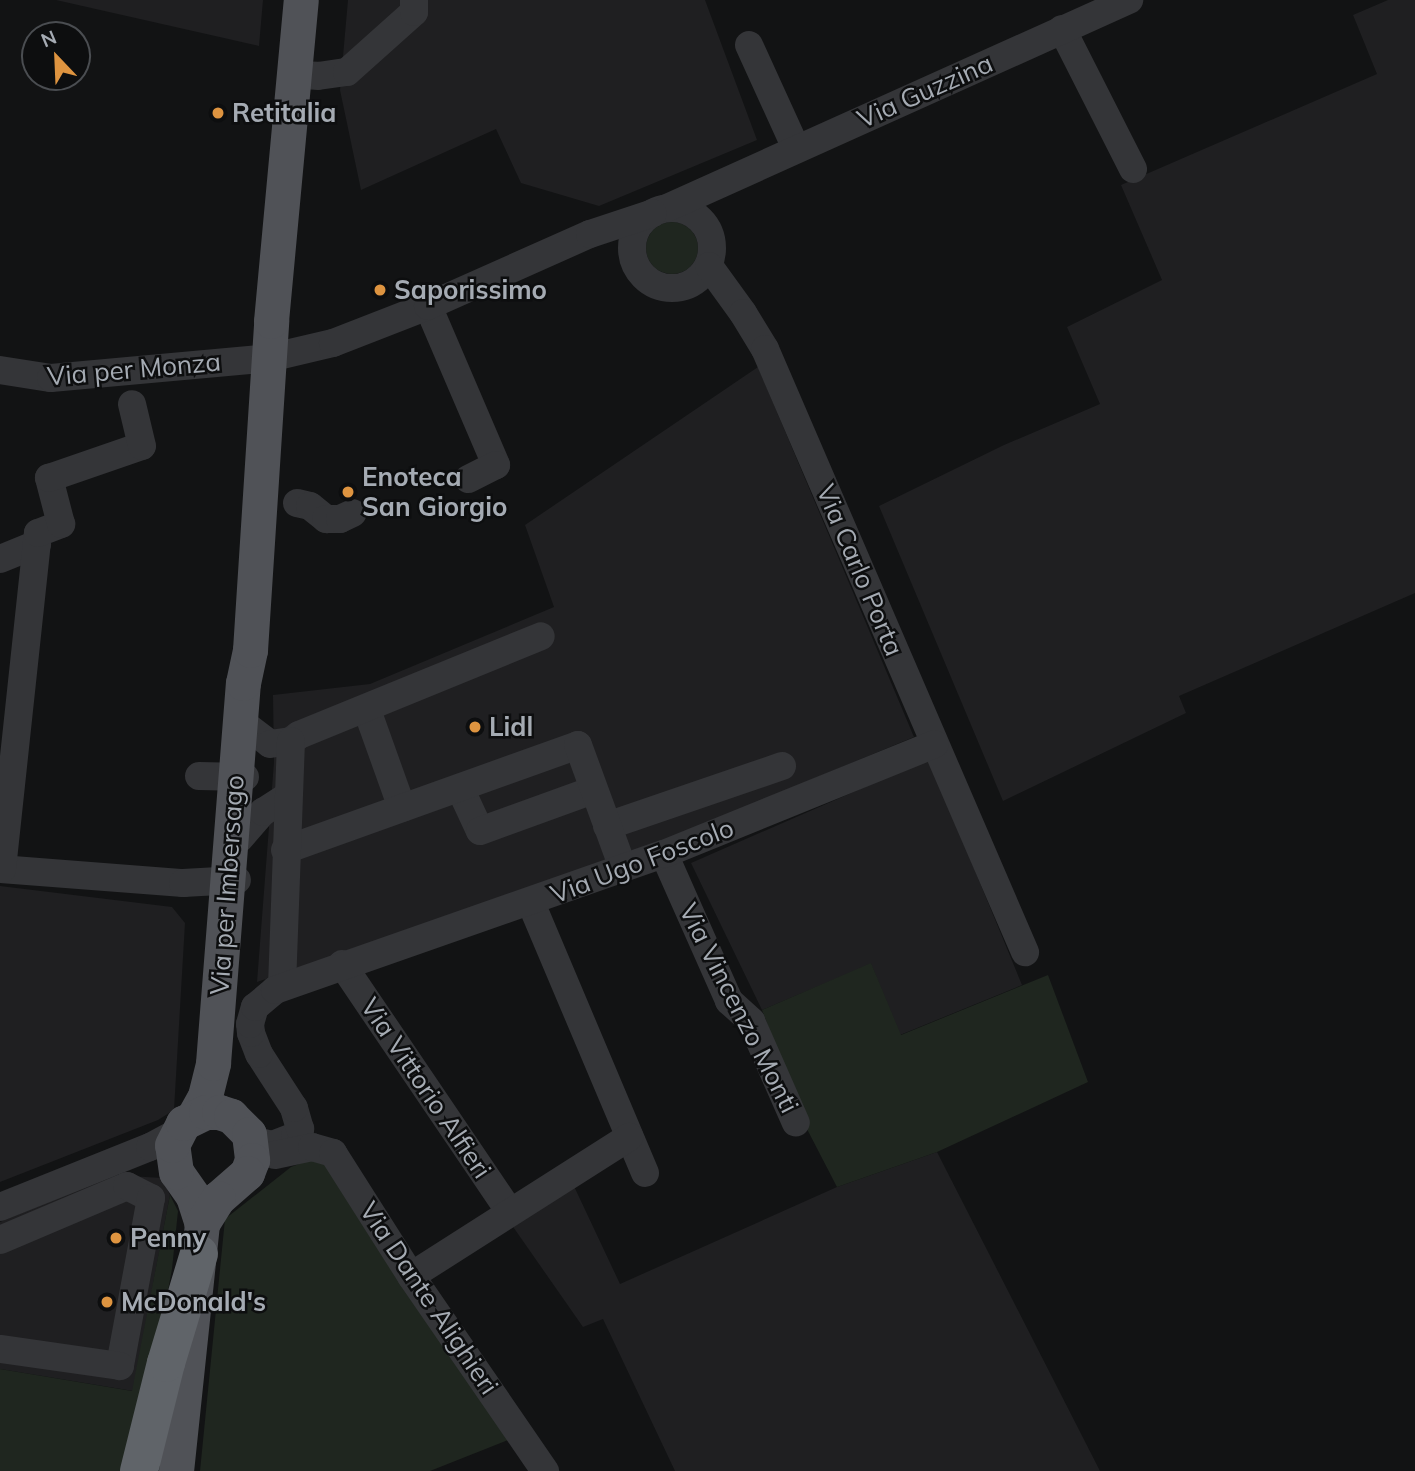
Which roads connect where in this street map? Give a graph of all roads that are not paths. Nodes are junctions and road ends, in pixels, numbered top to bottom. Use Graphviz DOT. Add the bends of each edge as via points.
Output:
graph roads {
  1 [pos="301,0"];
  2 [pos="414,0"];
  3 [pos="1129,0"];
  4 [pos="1062,29"];
  5 [pos="748,45"];
  6 [pos="294,75"];
  7 [pos="796,148"];
  8 [pos="1133,169"];
  9 [pos="721,182"];
  10 [pos="660,211"];
  11 [pos="696,216"];
  12 [pos="578,239"];
  13 [pos="632,253"];
  14 [pos="709,266"];
  15 [pos="681,288"];
  16 [pos="428,306"];
  17 [pos="755,332"];
  18 [pos="269,358"];
  19 [pos="0,370"];
  20 [pos="128,386"];
  21 [pos="468,479"];
  22 [pos="278,504"];
  23 [pos="353,513"];
  24 [pos="38,539"];
  25 [pos="0,559"];
  26 [pos="541,636"];
  27 [pos="250,650"];
  28 [pos="367,710"];
  29 [pos="249,728"];
  30 [pos="291,741"];
  31 [pos="935,744"];
  32 [pos="782,766"];
  33 [pos="200,776"];
  34 [pos="240,777"];
  35 [pos="460,788"];
  36 [pos="593,790"];
  37 [pos="288,796"];
  38 [pos="402,808"];
  39 [pos="607,826"];
  40 [pos="240,838"];
  41 [pos="285,850"];
  42 [pos="664,854"];
  43 [pos="624,868"];
  44 [pos="1,869"];
  45 [pos="229,891"];
  46 [pos="531,903"];
  47 [pos="1025,952"];
  48 [pos="342,964"];
  49 [pos="282,986"];
  50 [pos="261,1024"];
  51 [pos="796,1123"];
  52 [pos="185,1124"];
  53 [pos="240,1125"];
  54 [pos="629,1137"];
  55 [pos="301,1148"];
  56 [pos="134,1152"];
  57 [pos="645,1173"];
  58 [pos="180,1177"];
  59 [pos="236,1182"];
  60 [pos="0,1207"];
  61 [pos="509,1211"];
  62 [pos="200,1239"];
  63 [pos="0,1240"];
  64 [pos="411,1276"];
  65 [pos="0,1349"];
  66 [pos="139,1471"];
  67 [pos="176,1471"];
  68 [pos="545,1471"];
  1 -- 6 [label="main road, Via per Imbersago"];
  2 -- 6 [label="street" via="414,12 347,72"];
  3 -- 4 [label="street, Via Guzzina"];
  4 -- 7 [label="street, Via Guzzina"];
  4 -- 8 [label="street"];
  5 -- 7 [label="street"];
  6 -- 18 [label="main road, Via per Imbersago"];
  7 -- 9 [label="street, Via Guzzina"];
  9 -- 10 [label="street, Via Guzzina"];
  9 -- 11 [label="street, Via Guzzina"];
  10 -- 11 [label="street" via="683,209"];
  10 -- 12 [label="street, Via Guzzina"];
  10 -- 13 [label="street" via="640,223"];
  11 -- 14 [label="street" via="713,244"];
  12 -- 13 [label="street, Via Guzzina" via="610,237 626,244"];
  12 -- 16 [label="street, Via Guzzina"];
  13 -- 15 [label="street" via="646,279 659,287"];
  14 -- 15 [label="street" via="700,278"];
  14 -- 17 [label="street, Via Carlo Porta"];
  15 -- 17 [label="street, Via Carlo Porta" via="713,298"];
  16 -- 18 [label="street, Via Guzzina" via="333,342"];
  16 -- 21 [label="street" via="496,465"];
  17 -- 31 [label="street, Via Carlo Porta"];
  18 -- 20 [label="street, Via per Monza"];
  18 -- 22 [label="main road, Via per Imbersago"];
  19 -- 20 [label="street, Via per Monza"];
  20 -- 24 [label="street" via="142,446 49,478 61,524"];
  22 -- 23 [label="street" via="310,506 327,519"];
  22 -- 27 [label="main road, Via per Imbersago"];
  24 -- 25 [label="street"];
  24 -- 44 [label="street"];
  26 -- 28 [label="street"];
  27 -- 29 [label="main road, Via per Imbersago"];
  27 -- 34 [label="main road, Via per Imbersago" via="243,683"];
  28 -- 30 [label="street"];
  28 -- 38 [label="street"];
  29 -- 30 [label="street" via="270,744"];
  29 -- 34 [label="main road, Via per Imbersago"];
  30 -- 37 [label="street"];
  31 -- 42 [label="street, Via Ugo Foscolo"];
  31 -- 47 [label="street, Via Carlo Porta"];
  32 -- 39 [label="street"];
  33 -- 34 [label="street"];
  34 -- 40 [label="main road, Via per Imbersago"];
  34 -- 45 [label="main road, Via per Imbersago"];
  35 -- 36 [label="street" via="480,831"];
  35 -- 36 [label="street" via="578,745"];
  35 -- 38 [label="street"];
  36 -- 39 [label="street"];
  37 -- 40 [label="street" via="262,812"];
  37 -- 41 [label="street"];
  38 -- 41 [label="street"];
  39 -- 43 [label="street"];
  40 -- 45 [label="main road, Via per Imbersago"];
  41 -- 49 [label="street"];
  42 -- 43 [label="street, Via Ugo Foscolo"];
  42 -- 51 [label="street, Via Vincenzo Monti" via="729,1000 751,1021"];
  43 -- 46 [label="street, Via Ugo Foscolo"];
  44 -- 45 [label="street" via="183,883"];
  45 -- 52 [label="main road, Via per Imbersago" via="213,1063 205,1096"];
  45 -- 53 [label="main road, Via per Imbersago" via="222,1063 225,1097"];
  46 -- 48 [label="street, Via Ugo Foscolo"];
  46 -- 54 [label="street"];
  48 -- 49 [label="street"];
  48 -- 61 [label="street, Via Vittorio Alfieri"];
  49 -- 50 [label="street" via="255,1007 250,1024"];
  50 -- 53 [label="street" via="258,1054 295,1108 300,1124 295,1136 272,1145 256,1141"];
  50 -- 55 [label="street" via="265,1047 310,1117 313,1133"];
  52 -- 53 [label="main road" via="206,1112"];
  52 -- 56 [label="street"];
  52 -- 58 [label="main road, Via per Imbersago" via="172,1158"];
  53 -- 59 [label="main road, Via per Imbersago" via="253,1153"];
  54 -- 57 [label="street"];
  54 -- 61 [label="street"];
  55 -- 59 [label="street, Via Dante Alighieri" via="265,1158"];
  55 -- 64 [label="street, Via Dante Alighieri" via="321,1147 333,1153"];
  56 -- 58 [label="street" via="149,1155"];
  56 -- 60 [label="street"];
  58 -- 59 [label="main road" via="211,1193"];
  58 -- 62 [label="main road, Via per Imbersago" via="193,1196"];
  59 -- 62 [label="main road, Via per Imbersago"];
  61 -- 64 [label="street"];
  62 -- 66 [label="highway"];
  62 -- 67 [label="main road, Via per Imbersago"];
  63 -- 65 [label="street" via="127,1186 151,1198 120,1366"];
  64 -- 68 [label="street, Via Dante Alighieri"];
}
